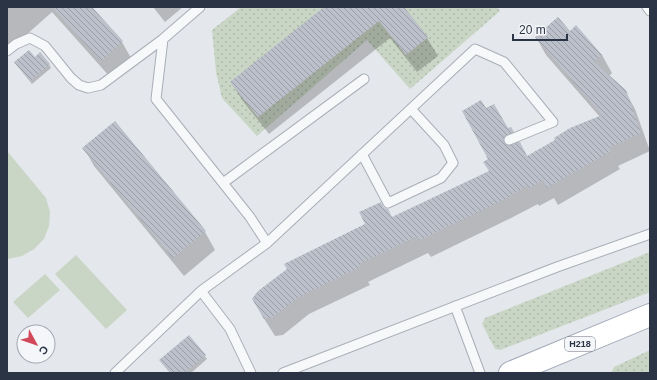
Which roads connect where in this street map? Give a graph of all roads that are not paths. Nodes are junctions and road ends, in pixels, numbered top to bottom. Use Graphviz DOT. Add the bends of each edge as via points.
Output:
graph roads {
  1 [pos="200,7"];
  2 [pos="647,7"];
  3 [pos="650,11"];
  4 [pos="163,39"];
  5 [pos="7,51"];
  6 [pos="364,79"];
  7 [pos="411,109"];
  8 [pos="509,140"];
  9 [pos="362,154"];
  10 [pos="223,183"];
  11 [pos="650,234"];
  12 [pos="267,243"];
  13 [pos="201,291"];
  14 [pos="455,306"];
  15 [pos="650,315"];
  16 [pos="115,373"];
  17 [pos="251,373"];
  18 [pos="283,373"];
  19 [pos="480,373"];
  20 [pos="510,373"];
  1 -- 4 [label="lane"];
  2 -- 3 [label="lane"];
  4 -- 5 [label="lane" via="102,84 88,88 79,85 44,46 30,38"];
  4 -- 10 [label="lane" via="156,99"];
  6 -- 10 [label="lane"];
  7 -- 8 [label="lane" via="475,49 504,62 553,122"];
  7 -- 9 [label="lane"];
  7 -- 9 [label="lane" via="444,145 453,164 441,178 388,203"];
  9 -- 12 [label="lane"];
  10 -- 12 [label="lane"];
  11 -- 14 [label="lane"];
  12 -- 13 [label="lane"];
  13 -- 16 [label="lane"];
  13 -- 17 [label="lane" via="230,329"];
  14 -- 18 [label="lane"];
  14 -- 19 [label="lane"];
  15 -- 20 [label="main road, Н218"];
}
